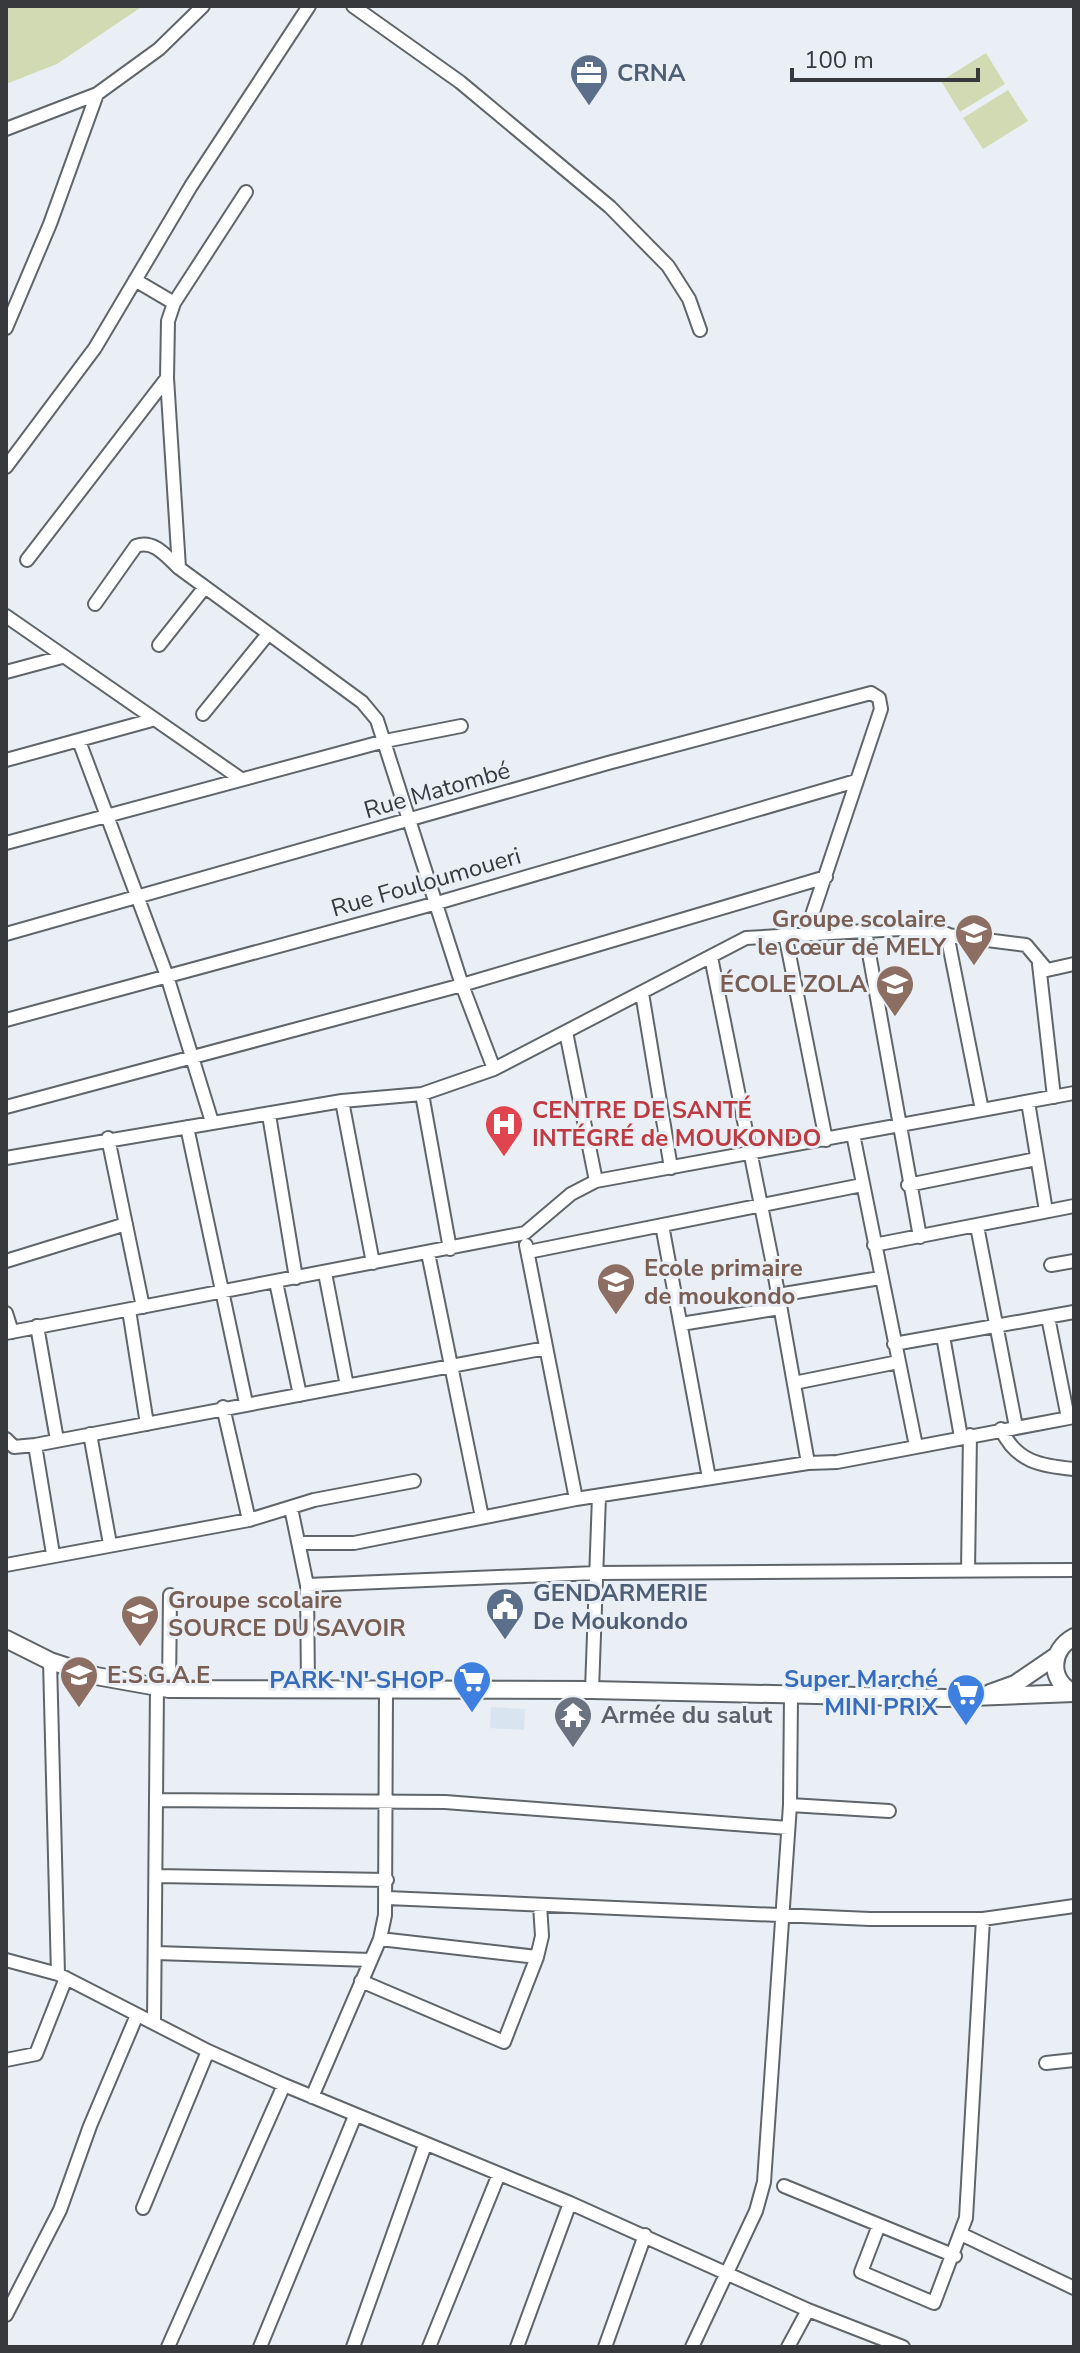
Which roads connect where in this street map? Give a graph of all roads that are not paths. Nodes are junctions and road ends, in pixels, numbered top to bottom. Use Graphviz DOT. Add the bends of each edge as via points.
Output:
graph roads {
  1 [pos="203,6"];
  2 [pos="309,6"];
  3 [pos="353,6"];
  4 [pos="97,94"];
  5 [pos="6,129"];
  6 [pos="246,192"];
  7 [pos="135,280"];
  8 [pos="174,303"];
  9 [pos="6,328"];
  10 [pos="700,330"];
  11 [pos="167,378"];
  12 [pos="6,467"];
  13 [pos="27,560"];
  14 [pos="179,568"];
  15 [pos="205,587"];
  16 [pos="95,604"];
  17 [pos="6,616"];
  18 [pos="268,634"];
  19 [pos="159,645"];
  20 [pos="62,657"];
  21 [pos="6,672"];
  22 [pos="203,714"];
  23 [pos="152,720"];
  24 [pos="461,726"];
  25 [pos="79,741"];
  26 [pos="385,741"];
  27 [pos="6,760"];
  28 [pos="241,779"];
  29 [pos="856,781"];
  30 [pos="107,816"];
  31 [pos="411,821"];
  32 [pos="6,843"];
  33 [pos="826,877"];
  34 [pos="136,897"];
  35 [pos="437,903"];
  36 [pos="865,931"];
  37 [pos="806,933"];
  38 [pos="6,934"];
  39 [pos="785,934"];
  40 [pos="947,934"];
  41 [pos="711,957"];
  42 [pos="1039,964"];
  43 [pos="1074,964"];
  44 [pos="167,976"];
  45 [pos="462,985"];
  46 [pos="642,993"];
  47 [pos="6,1020"];
  48 [pos="566,1032"];
  49 [pos="192,1057"];
  50 [pos="494,1069"];
  51 [pos="1074,1093"];
  52 [pos="422,1094"];
  53 [pos="1054,1097"];
  54 [pos="342,1101"];
  55 [pos="1028,1102"];
  56 [pos="6,1107"];
  57 [pos="982,1110"];
  58 [pos="269,1115"];
  59 [pos="212,1122"];
  60 [pos="901,1126"];
  61 [pos="187,1127"];
  62 [pos="853,1134"];
  63 [pos="108,1138"];
  64 [pos="826,1140"];
  65 [pos="749,1154"];
  66 [pos="6,1158"];
  67 [pos="1036,1159"];
  68 [pos="671,1168"];
  69 [pos="596,1181"];
  70 [pos="862,1185"];
  71 [pos="908,1185"];
  72 [pos="759,1205"];
  73 [pos="1074,1206"];
  74 [pos="1046,1211"];
  75 [pos="126,1224"];
  76 [pos="662,1225"];
  77 [pos="977,1226"];
  78 [pos="525,1233"];
  79 [pos="920,1237"];
  80 [pos="874,1245"];
  81 [pos="450,1249"];
  82 [pos="528,1252"];
  83 [pos="428,1253"];
  84 [pos="6,1261"];
  85 [pos="1074,1261"];
  86 [pos="373,1263"];
  87 [pos="1051,1265"];
  88 [pos="325,1273"];
  89 [pos="296,1278"];
  90 [pos="880,1278"];
  91 [pos="276,1282"];
  92 [pos="223,1293"];
  93 [pos="779,1302"];
  94 [pos="143,1307"];
  95 [pos="129,1310"];
  96 [pos="1074,1312"];
  97 [pos="6,1313"];
  98 [pos="1048,1317"];
  99 [pos="681,1324"];
  100 [pos="37,1326"];
  101 [pos="996,1326"];
  102 [pos="9,1333"];
  103 [pos="943,1336"];
  104 [pos="894,1344"];
  105 [pos="546,1348"];
  106 [pos="898,1362"];
  107 [pos="450,1366"];
  108 [pos="794,1383"];
  109 [pos="347,1386"];
  110 [pos="300,1395"];
  111 [pos="246,1403"];
  112 [pos="223,1407"];
  113 [pos="1071,1418"];
  114 [pos="147,1424"];
  115 [pos="1016,1427"];
  116 [pos="1001,1429"];
  117 [pos="90,1434"];
  118 [pos="965,1436"];
  119 [pos="6,1439"];
  120 [pos="57,1440"];
  121 [pos="35,1445"];
  122 [pos="916,1446"];
  123 [pos="808,1463"];
  124 [pos="1074,1469"];
  125 [pos="709,1478"];
  126 [pos="414,1481"];
  127 [pos="599,1496"];
  128 [pos="576,1499"];
  129 [pos="291,1508"];
  130 [pos="482,1517"];
  131 [pos="249,1520"];
  132 [pos="300,1543"];
  133 [pos="110,1544"];
  134 [pos="53,1554"];
  135 [pos="6,1565"];
  136 [pos="1074,1570"];
  137 [pos="968,1571"];
  138 [pos="596,1573"];
  139 [pos="307,1585"];
  140 [pos="170,1595"];
  141 [pos="6,1639"];
  142 [pos="1067,1641"];
  143 [pos="50,1661"];
  144 [pos="308,1688"];
  145 [pos="163,1689"];
  146 [pos="386,1690"];
  147 [pos="592,1690"];
  148 [pos="1074,1693"];
  149 [pos="791,1695"];
  150 [pos="973,1698"];
  151 [pos="156,1800"];
  152 [pos="388,1801"];
  153 [pos="790,1805"];
  154 [pos="889,1811"];
  155 [pos="788,1828"];
  156 [pos="157,1876"];
  157 [pos="387,1880"];
  158 [pos="387,1898"];
  159 [pos="540,1905"];
  160 [pos="1074,1906"];
  161 [pos="781,1917"];
  162 [pos="983,1919"];
  163 [pos="380,1939"];
  164 [pos="156,1953"];
  165 [pos="537,1957"];
  166 [pos="6,1960"];
  167 [pos="371,1960"];
  168 [pos="62,1976"];
  169 [pos="361,1981"];
  170 [pos="137,2015"];
  171 [pos="154,2023"];
  172 [pos="208,2051"];
  173 [pos="6,2060"];
  174 [pos="1074,2060"];
  175 [pos="1046,2063"];
  176 [pos="284,2085"];
  177 [pos="312,2097"];
  178 [pos="355,2116"];
  179 [pos="425,2145"];
  180 [pos="499,2174"];
  181 [pos="784,2186"];
  182 [pos="570,2203"];
  183 [pos="143,2208"];
  184 [pos="879,2225"];
  185 [pos="645,2235"];
  186 [pos="963,2235"];
  187 [pos="955,2256"];
  188 [pos="726,2273"];
  189 [pos="1074,2288"];
  190 [pos="808,2310"];
  191 [pos="6,2314"];
  192 [pos="885,2344"];
  193 [pos="168,2347"];
  194 [pos="260,2347"];
  195 [pos="353,2347"];
  196 [pos="429,2347"];
  197 [pos="517,2347"];
  198 [pos="605,2347"];
  199 [pos="692,2347"];
  200 [pos="788,2347"];
  201 [pos="903,2347"];
  1 -- 4 [label="street" via="159,49"];
  2 -- 7 [label="street"];
  3 -- 10 [label="street" via="460,82 610,207 668,266 689,299"];
  4 -- 5 [label="street"];
  4 -- 9 [label="street"];
  6 -- 8 [label="street"];
  7 -- 8 [label="street"];
  7 -- 12 [label="street" via="95,348"];
  8 -- 11 [label="street" via="168,321"];
  11 -- 13 [label="street"];
  11 -- 14 [label="street"];
  14 -- 15 [label="street"];
  14 -- 16 [label="street" via="154,546 142,543"];
  15 -- 18 [label="street"];
  15 -- 19 [label="street"];
  17 -- 20 [label="street"];
  18 -- 22 [label="street"];
  18 -- 26 [label="street" via="370,709"];
  20 -- 21 [label="street"];
  20 -- 23 [label="street"];
  23 -- 25 [label="street"];
  23 -- 28 [label="street"];
  24 -- 26 [label="street"];
  25 -- 27 [label="street"];
  25 -- 30 [label="street"];
  26 -- 28 [label="street"];
  26 -- 31 [label="street"];
  28 -- 30 [label="street"];
  29 -- 31 [label="street, Rue Matombé" via="881,709 879,698 871,693"];
  29 -- 33 [label="street"];
  29 -- 35 [label="street, Rue Fouloumoueri"];
  30 -- 32 [label="street"];
  30 -- 34 [label="street"];
  31 -- 34 [label="street, Rue Matombé"];
  31 -- 35 [label="street"];
  33 -- 37 [label="street"];
  33 -- 45 [label="street"];
  34 -- 38 [label="street, Rue Matombé"];
  34 -- 44 [label="street"];
  35 -- 44 [label="street, Rue Fouloumoueri"];
  35 -- 45 [label="street"];
  36 -- 37 [label="street"];
  36 -- 40 [label="street"];
  36 -- 60 [label="street"];
  37 -- 39 [label="street"];
  39 -- 41 [label="street" via="746,938"];
  39 -- 64 [label="street"];
  40 -- 42 [label="street" via="1026,945"];
  40 -- 57 [label="street"];
  41 -- 46 [label="street"];
  41 -- 65 [label="street"];
  42 -- 43 [label="street" via="1047,970"];
  42 -- 53 [label="street"];
  44 -- 47 [label="street, Rue Fouloumoueri"];
  44 -- 49 [label="street"];
  45 -- 49 [label="street"];
  45 -- 50 [label="street"];
  46 -- 48 [label="street"];
  46 -- 68 [label="street"];
  48 -- 50 [label="street"];
  48 -- 69 [label="street"];
  49 -- 56 [label="street"];
  49 -- 59 [label="street"];
  50 -- 52 [label="street"];
  51 -- 53 [label="street"];
  52 -- 54 [label="street"];
  52 -- 81 [label="street"];
  53 -- 55 [label="street"];
  54 -- 58 [label="street"];
  54 -- 86 [label="street"];
  55 -- 57 [label="street"];
  55 -- 67 [label="street"];
  57 -- 60 [label="street"];
  58 -- 59 [label="street"];
  58 -- 89 [label="street"];
  59 -- 61 [label="street"];
  60 -- 62 [label="street"];
  60 -- 71 [label="street"];
  61 -- 63 [label="street"];
  61 -- 92 [label="street"];
  62 -- 64 [label="street"];
  62 -- 70 [label="street"];
  63 -- 66 [label="street"];
  63 -- 75 [label="street"];
  64 -- 65 [label="street"];
  65 -- 68 [label="street"];
  65 -- 72 [label="street"];
  67 -- 71 [label="street"];
  67 -- 74 [label="street"];
  68 -- 69 [label="street"];
  69 -- 78 [label="street" via="571,1194"];
  70 -- 72 [label="street"];
  70 -- 80 [label="street"];
  71 -- 79 [label="street"];
  72 -- 76 [label="street"];
  72 -- 93 [label="street"];
  73 -- 74 [label="street"];
  74 -- 77 [label="street"];
  75 -- 84 [label="street"];
  75 -- 94 [label="street"];
  76 -- 82 [label="street"];
  76 -- 99 [label="street"];
  77 -- 79 [label="street"];
  77 -- 101 [label="street"];
  78 -- 81 [label="street"];
  78 -- 82 [label="street"];
  79 -- 80 [label="street"];
  80 -- 90 [label="street"];
  81 -- 83 [label="street"];
  82 -- 105 [label="street"];
  83 -- 86 [label="street"];
  83 -- 107 [label="street"];
  85 -- 87 [label="street"];
  86 -- 88 [label="street"];
  88 -- 89 [label="street"];
  88 -- 109 [label="street"];
  89 -- 91 [label="street"];
  90 -- 93 [label="street"];
  90 -- 104 [label="street"];
  91 -- 92 [label="street"];
  91 -- 110 [label="street"];
  92 -- 94 [label="street"];
  92 -- 111 [label="street"];
  93 -- 99 [label="street"];
  93 -- 108 [label="street"];
  94 -- 95 [label="street"];
  95 -- 100 [label="street"];
  95 -- 114 [label="street"];
  96 -- 98 [label="street"];
  97 -- 102 [label="street"];
  98 -- 101 [label="street"];
  98 -- 113 [label="street"];
  99 -- 125 [label="street"];
  100 -- 102 [label="street"];
  100 -- 120 [label="street"];
  101 -- 103 [label="street"];
  101 -- 115 [label="street"];
  103 -- 104 [label="street"];
  103 -- 118 [label="street"];
  104 -- 106 [label="street"];
  105 -- 107 [label="street"];
  105 -- 128 [label="street"];
  106 -- 108 [label="street"];
  106 -- 122 [label="street"];
  107 -- 109 [label="street"];
  107 -- 130 [label="street"];
  108 -- 123 [label="street"];
  109 -- 110 [label="street"];
  110 -- 111 [label="street"];
  111 -- 112 [label="street"];
  112 -- 114 [label="street"];
  112 -- 131 [label="street"];
  113 -- 115 [label="street"];
  114 -- 117 [label="street"];
  115 -- 116 [label="street"];
  116 -- 118 [label="street"];
  116 -- 124 [label="street" via="1013,1450 1031,1462"];
  117 -- 120 [label="street"];
  117 -- 133 [label="street"];
  118 -- 122 [label="street"];
  118 -- 137 [label="street"];
  119 -- 121 [label="street" via="14,1447"];
  120 -- 121 [label="street"];
  121 -- 134 [label="street"];
  122 -- 123 [label="street"];
  123 -- 125 [label="street"];
  125 -- 127 [label="street"];
  126 -- 129 [label="street"];
  127 -- 128 [label="street"];
  127 -- 138 [label="street"];
  128 -- 130 [label="street"];
  129 -- 131 [label="street"];
  129 -- 132 [label="street"];
  130 -- 132 [label="street" via="354,1543"];
  131 -- 133 [label="street"];
  132 -- 139 [label="street"];
  133 -- 134 [label="street"];
  134 -- 135 [label="street"];
  136 -- 137 [label="street"];
  137 -- 138 [label="street"];
  138 -- 139 [label="street"];
  138 -- 147 [label="street"];
  139 -- 144 [label="street"];
  140 -- 145 [label="street"];
  141 -- 143 [label="main road"];
  142 -- 148 [label="main road" via="1059,1681"];
  142 -- 150 [label="main road" via="1015,1684"];
  143 -- 145 [label="main road"];
  143 -- 168 [label="street"];
  144 -- 145 [label="main road"];
  144 -- 146 [label="main road"];
  145 -- 151 [label="street"];
  146 -- 147 [label="main road"];
  146 -- 152 [label="street"];
  147 -- 149 [label="main road"];
  148 -- 150 [label="main road"];
  149 -- 150 [label="main road"];
  149 -- 153 [label="street"];
  151 -- 152 [label="street"];
  151 -- 156 [label="street"];
  152 -- 155 [label="street"];
  152 -- 157 [label="street"];
  153 -- 154 [label="street"];
  153 -- 155 [label="street"];
  155 -- 161 [label="street"];
  156 -- 157 [label="street"];
  156 -- 164 [label="street"];
  157 -- 158 [label="street"];
  158 -- 159 [label="street"];
  158 -- 163 [label="street"];
  159 -- 161 [label="street"];
  159 -- 165 [label="street"];
  160 -- 162 [label="street"];
  161 -- 162 [label="street"];
  161 -- 188 [label="street" via="764,2182"];
  162 -- 186 [label="street"];
  163 -- 165 [label="street"];
  163 -- 167 [label="street"];
  164 -- 167 [label="street"];
  164 -- 171 [label="street"];
  165 -- 169 [label="street" via="504,2042"];
  166 -- 168 [label="street"];
  167 -- 169 [label="street"];
  168 -- 170 [label="street"];
  168 -- 173 [label="street" via="36,2054"];
  169 -- 177 [label="street"];
  170 -- 171 [label="street"];
  170 -- 191 [label="street" via="60,2210"];
  171 -- 172 [label="street"];
  172 -- 176 [label="street"];
  172 -- 183 [label="street"];
  174 -- 175 [label="street"];
  176 -- 177 [label="street"];
  176 -- 193 [label="street"];
  177 -- 178 [label="street"];
  178 -- 179 [label="street"];
  178 -- 194 [label="street"];
  179 -- 180 [label="street"];
  179 -- 195 [label="street"];
  180 -- 182 [label="street"];
  180 -- 196 [label="street"];
  181 -- 184 [label="street"];
  182 -- 185 [label="street"];
  182 -- 197 [label="street"];
  184 -- 187 [label="street"];
  184 -- 187 [label="street" via="861,2269 873,2280 932,2304"];
  185 -- 188 [label="street"];
  185 -- 198 [label="street"];
  186 -- 187 [label="street"];
  186 -- 189 [label="street"];
  188 -- 190 [label="street"];
  188 -- 199 [label="street"];
  190 -- 192 [label="street"];
  190 -- 200 [label="street"];
  192 -- 201 [label="street"];
}
